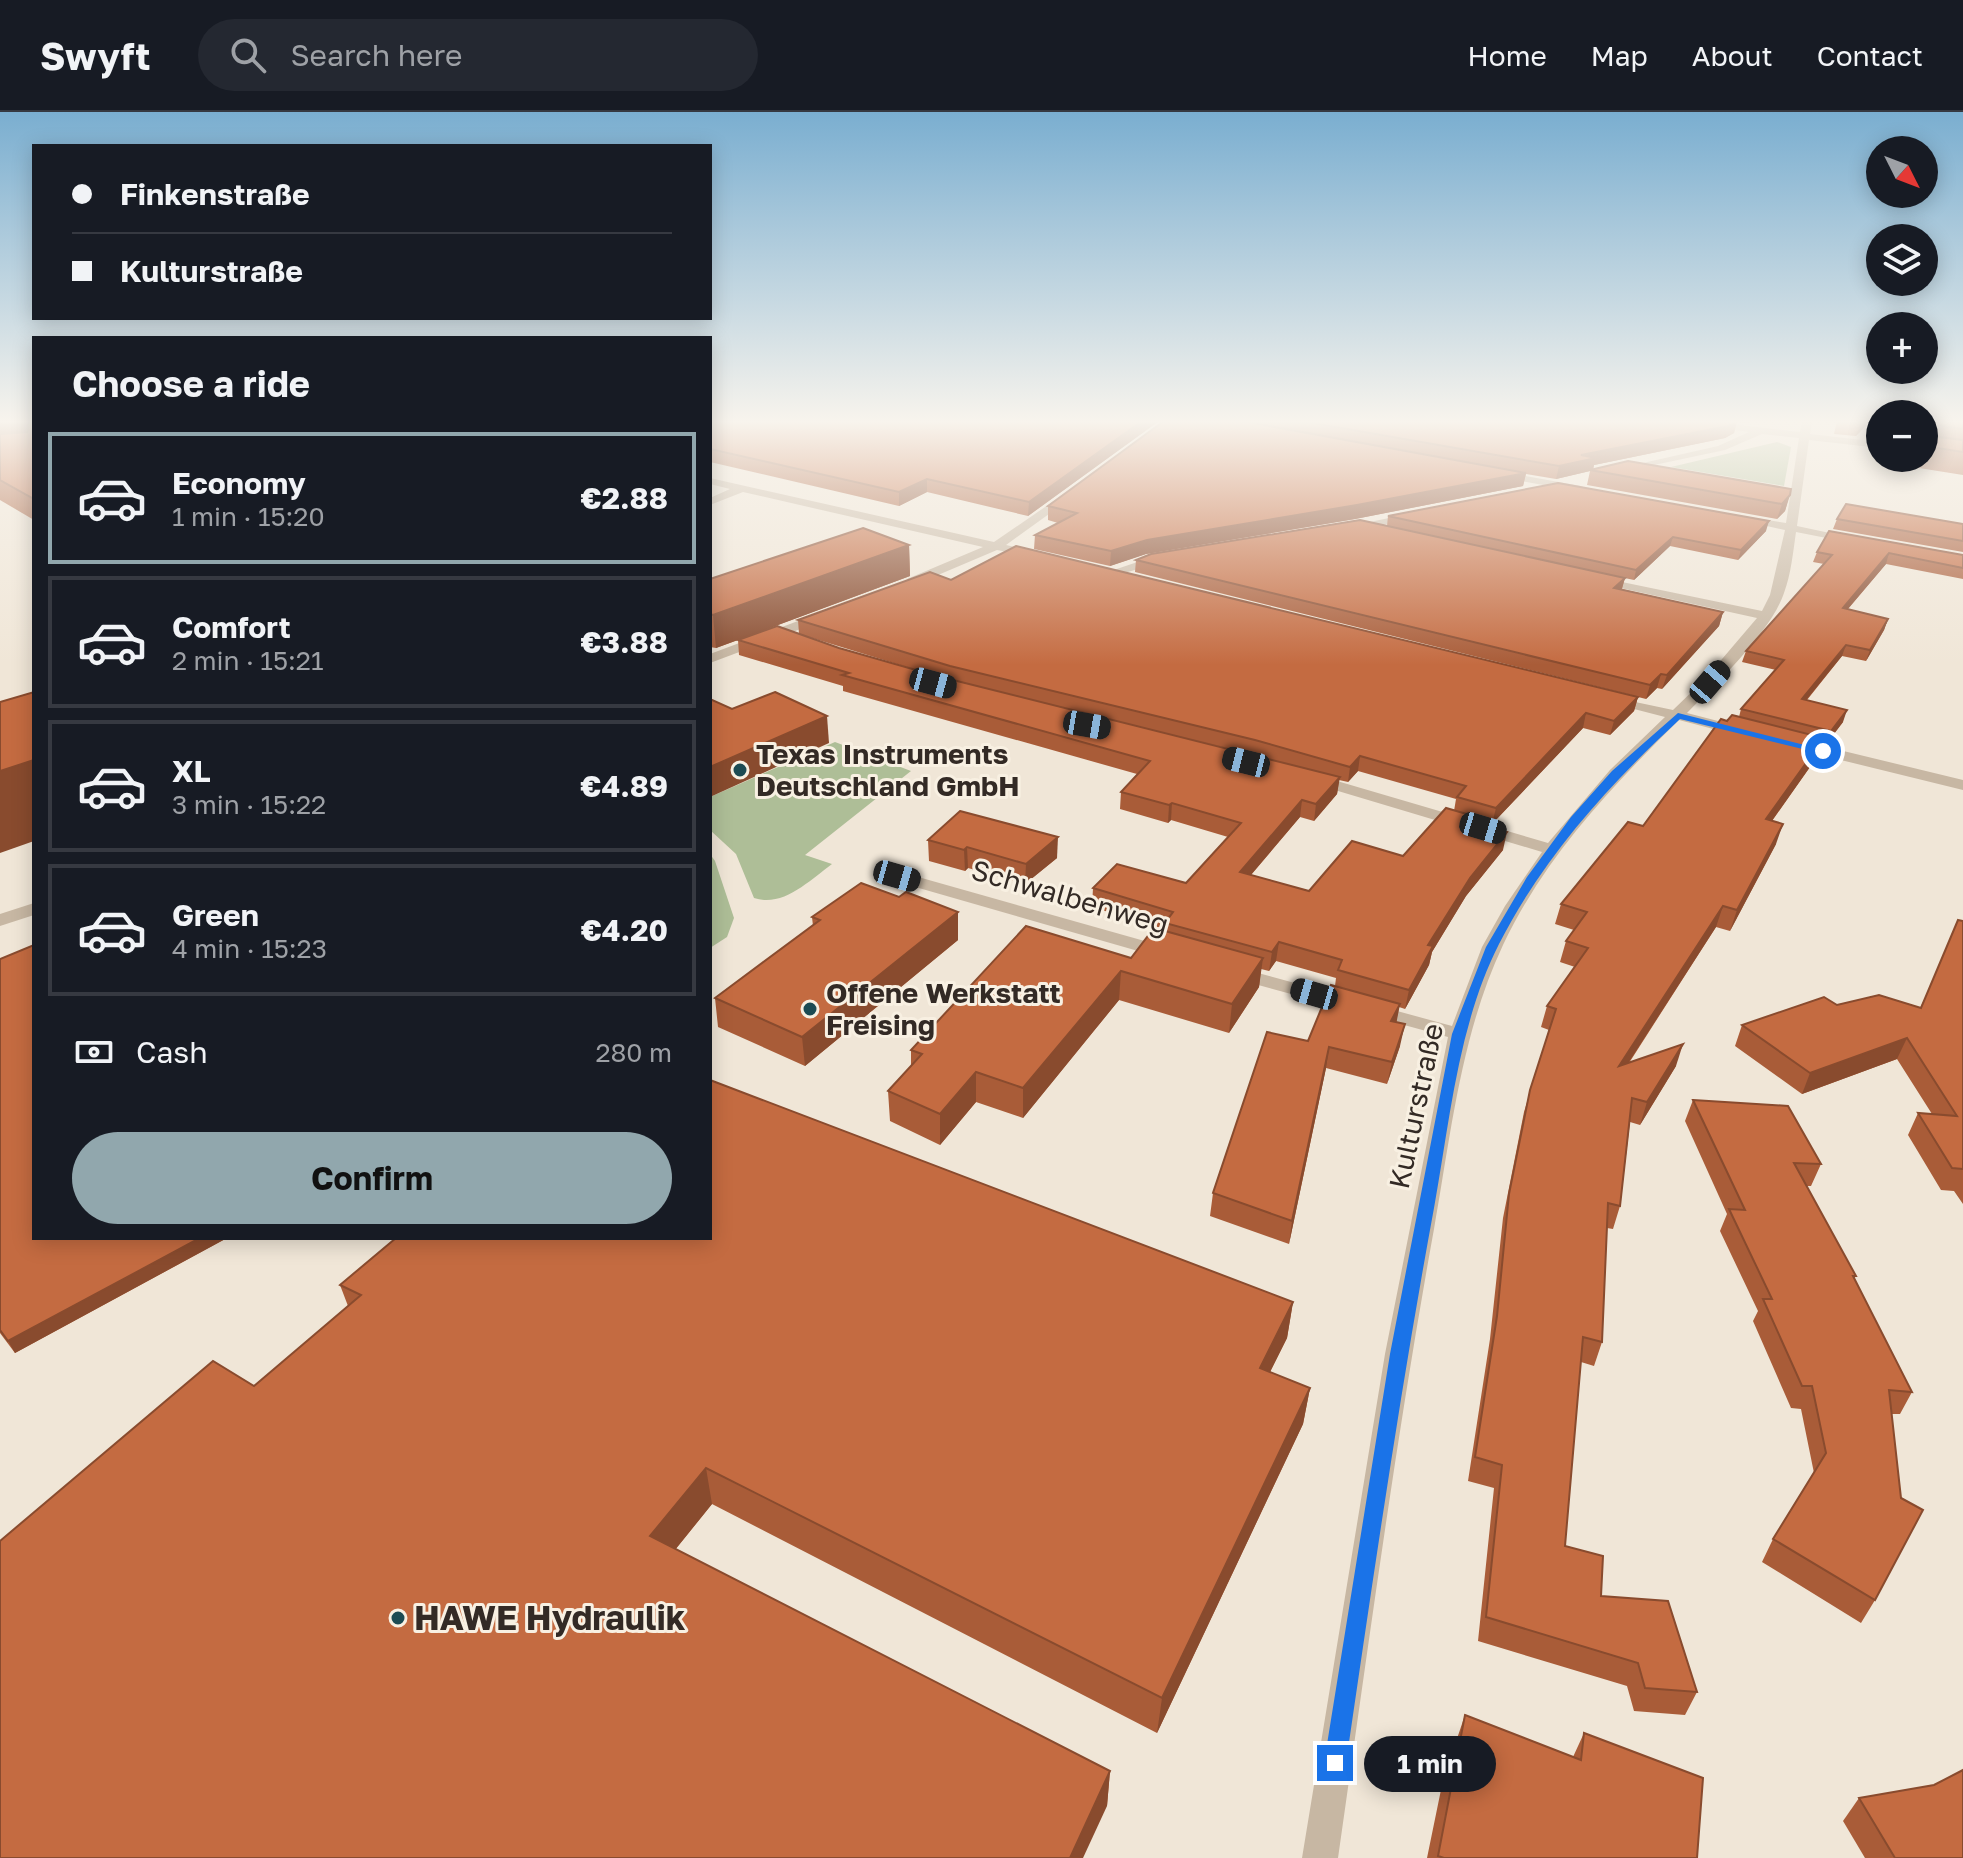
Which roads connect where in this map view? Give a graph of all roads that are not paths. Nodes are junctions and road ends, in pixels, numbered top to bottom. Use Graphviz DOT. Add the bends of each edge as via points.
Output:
graph roads {
  1 [pos="805,502"];
  2 [pos="1059,502"];
  3 [pos="1795,502"];
  4 [pos="1429,513"];
  5 [pos="1730,517"];
  6 [pos="1356,526"];
  7 [pos="1791,528"];
  8 [pos="1326,531"];
  9 [pos="1385,533"];
  10 [pos="1867,542"];
  11 [pos="996,546"];
  12 [pos="1177,556"];
  13 [pos="1044,557"];
  14 [pos="1583,576"];
  15 [pos="1141,581"];
  16 [pos="902,585"];
  17 [pos="830,613"];
  18 [pos="1766,616"];
  19 [pos="777,633"];
  20 [pos="801,644"];
  21 [pos="712,658"];
  22 [pos="1598,695"];
  23 [pos="1678,716"];
  24 [pos="1755,735"];
  25 [pos="1785,742"];
  26 [pos="1297,774"];
  27 [pos="1963,785"];
  28 [pos="1552,850"];
  29 [pos="897,876"];
  30 [pos="32,910"];
  31 [pos="0,920"];
  32 [pos="1192,960"];
  33 [pos="1222,969"];
  34 [pos="1459,1034"];
  35 [pos="1320,1858"];
  1 -- 11 [label="street"];
  2 -- 11 [label="street"];
  3 -- 7 [label="street, Kulturstraße"];
  4 -- 6 [label="street"];
  5 -- 7 [label="street"];
  6 -- 8 [label="street"];
  6 -- 9 [label="street"];
  7 -- 10 [label="street"];
  7 -- 18 [label="street, Kulturstraße" via="1777,595"];
  11 -- 13 [label="street"];
  11 -- 16 [label="street"];
  12 -- 15 [label="street" via="1105,572"];
  14 -- 18 [label="street"];
  17 -- 19 [label="street"];
  18 -- 23 [label="street, Kulturstraße"];
  19 -- 20 [label="street"];
  19 -- 21 [label="street"];
  22 -- 23 [label="street"];
  23 -- 24 [label="street"];
  23 -- 28 [label="street, Kulturstraße" via="1616,773"];
  25 -- 27 [label="street"];
  26 -- 28 [label="street"];
  28 -- 34 [label="street, Kulturstraße" via="1492,947"];
  29 -- 32 [label="street, Schwalbenweg"];
  30 -- 31 [label="street"];
  33 -- 34 [label="street"];
  34 -- 35 [label="street, Kulturstraße" via="1398,1354"];
}
